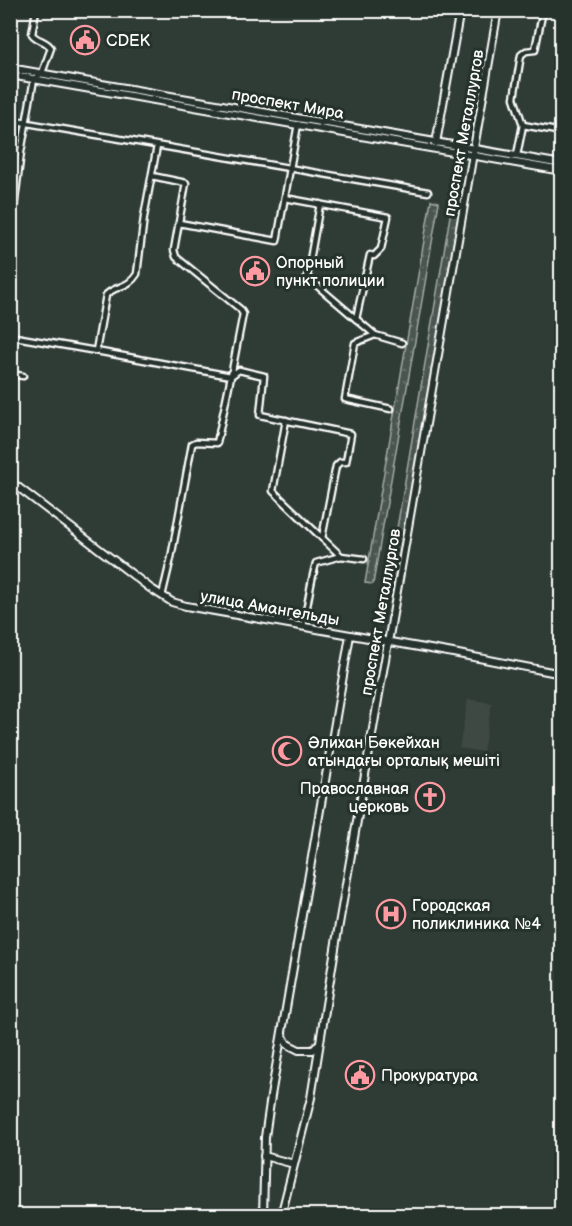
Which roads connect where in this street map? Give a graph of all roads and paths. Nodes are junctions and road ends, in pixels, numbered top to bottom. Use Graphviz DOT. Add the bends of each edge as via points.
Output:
graph roads {
  1 [pos="36,10"];
  2 [pos="460,10"];
  3 [pos="498,10"];
  4 [pos="543,10"];
  5 [pos="10,68"];
  6 [pos="42,73"];
  7 [pos="10,75"];
  8 [pos="34,79"];
  9 [pos="10,120"];
  10 [pos="27,123"];
  11 [pos="298,124"];
  12 [pos="523,125"];
  13 [pos="335,128"];
  14 [pos="561,132"];
  15 [pos="436,141"];
  16 [pos="157,146"];
  17 [pos="474,148"];
  18 [pos="435,149"];
  19 [pos="472,155"];
  20 [pos="517,155"];
  21 [pos="561,166"];
  22 [pos="291,169"];
  23 [pos="152,176"];
  24 [pos="428,192"];
  25 [pos="285,198"];
  26 [pos="320,204"];
  27 [pos="179,223"];
  28 [pos="249,236"];
  29 [pos="10,240"];
  30 [pos="356,319"];
  31 [pos="11,336"];
  32 [pos="375,336"];
  33 [pos="10,343"];
  34 [pos="402,343"];
  35 [pos="96,351"];
  36 [pos="10,374"];
  37 [pos="23,376"];
  38 [pos="231,376"];
  39 [pos="390,409"];
  40 [pos="286,420"];
  41 [pos="10,481"];
  42 [pos="322,538"];
  43 [pos="341,556"];
  44 [pos="364,559"];
  45 [pos="162,596"];
  46 [pos="303,627"];
  47 [pos="350,635"];
  48 [pos="388,642"];
  49 [pos="561,674"];
  50 [pos="282,1034"];
  51 [pos="319,1044"];
  52 [pos="264,1156"];
  53 [pos="294,1164"];
  54 [pos="263,1215"];
  55 [pos="281,1215"];
  1 -- 6 [label="street" via="32,34 51,48"];
  2 -- 15 [label="main road, проспект Металлургов"];
  3 -- 17 [label="main road, проспект Металлургов"];
  4 -- 12 [label="street" via="536,50 521,55 515,89 514,102"];
  5 -- 6 [label="main road, проспект Мира"];
  6 -- 8 [label="street"];
  6 -- 13 [label="main road, проспект Мира"];
  7 -- 8 [label="main road, проспект Мира"];
  8 -- 10 [label="street"];
  8 -- 11 [label="main road, проспект Мира"];
  9 -- 10 [label="street"];
  10 -- 16 [label="street"];
  10 -- 29 [label="street"];
  11 -- 13 [label="main road, проспект Мира"];
  11 -- 22 [label="street"];
  12 -- 14 [label="street"];
  12 -- 20 [label="street"];
  13 -- 15 [label="main road, проспект Мира"];
  13 -- 18 [label="main road, проспект Мира"];
  15 -- 17 [label="main road, проспект Мира"];
  15 -- 18 [label="main road, проспект Металлургов"];
  16 -- 22 [label="street"];
  16 -- 23 [label="street"];
  17 -- 19 [label="main road, проспект Металлургов"];
  17 -- 20 [label="main road, проспект Мира"];
  18 -- 19 [label="main road, проспект Мира"];
  19 -- 21 [label="main road, проспект Мира" via="534,166"];
  19 -- 48 [label="main road, проспект Металлургов"];
  20 -- 21 [label="main road, проспект Мира"];
  22 -- 24 [label="street"];
  22 -- 25 [label="street"];
  23 -- 27 [label="street" via="186,183"];
  23 -- 35 [label="street" via="137,274 132,282 108,291"];
  25 -- 26 [label="street"];
  25 -- 27 [label="street" via="277,241"];
  26 -- 30 [label="street" via="307,277"];
  26 -- 30 [label="street" via="388,217 381,249 370,255"];
  27 -- 28 [label="street"];
  27 -- 38 [label="street" via="176,257 243,314"];
  30 -- 32 [label="street"];
  31 -- 33 [label="street"];
  31 -- 35 [label="street"];
  32 -- 34 [label="street"];
  32 -- 39 [label="street" via="355,343 345,399"];
  35 -- 38 [label="street"];
  36 -- 37 [label="street"];
  38 -- 40 [label="street" via="239,370 264,376 260,415"];
  38 -- 45 [label="street" via="217,443 192,444"];
  40 -- 42 [label="street" via="273,491"];
  40 -- 42 [label="street" via="351,434 345,462 336,466"];
  41 -- 45 [label="main road, улица Амангельды"];
  42 -- 43 [label="street"];
  43 -- 44 [label="street"];
  43 -- 46 [label="street" via="316,563"];
  45 -- 46 [label="main road, улица Амангельды" via="186,606"];
  46 -- 47 [label="main road, улица Амангельды"];
  47 -- 48 [label="main road, улица Амангельды"];
  47 -- 50 [label="main road, проспект Металлургов"];
  48 -- 49 [label="main road, улица Амангельды"];
  48 -- 51 [label="main road, проспект Металлургов"];
  50 -- 51 [label="main road" via="293,1048 313,1050"];
  50 -- 52 [label="main road, проспект Металлургов"];
  51 -- 53 [label="main road, проспект Металлургов"];
  52 -- 53 [label="main road"];
  52 -- 54 [label="main road, проспект Металлургов"];
  53 -- 55 [label="main road, проспект Металлургов"];
}
